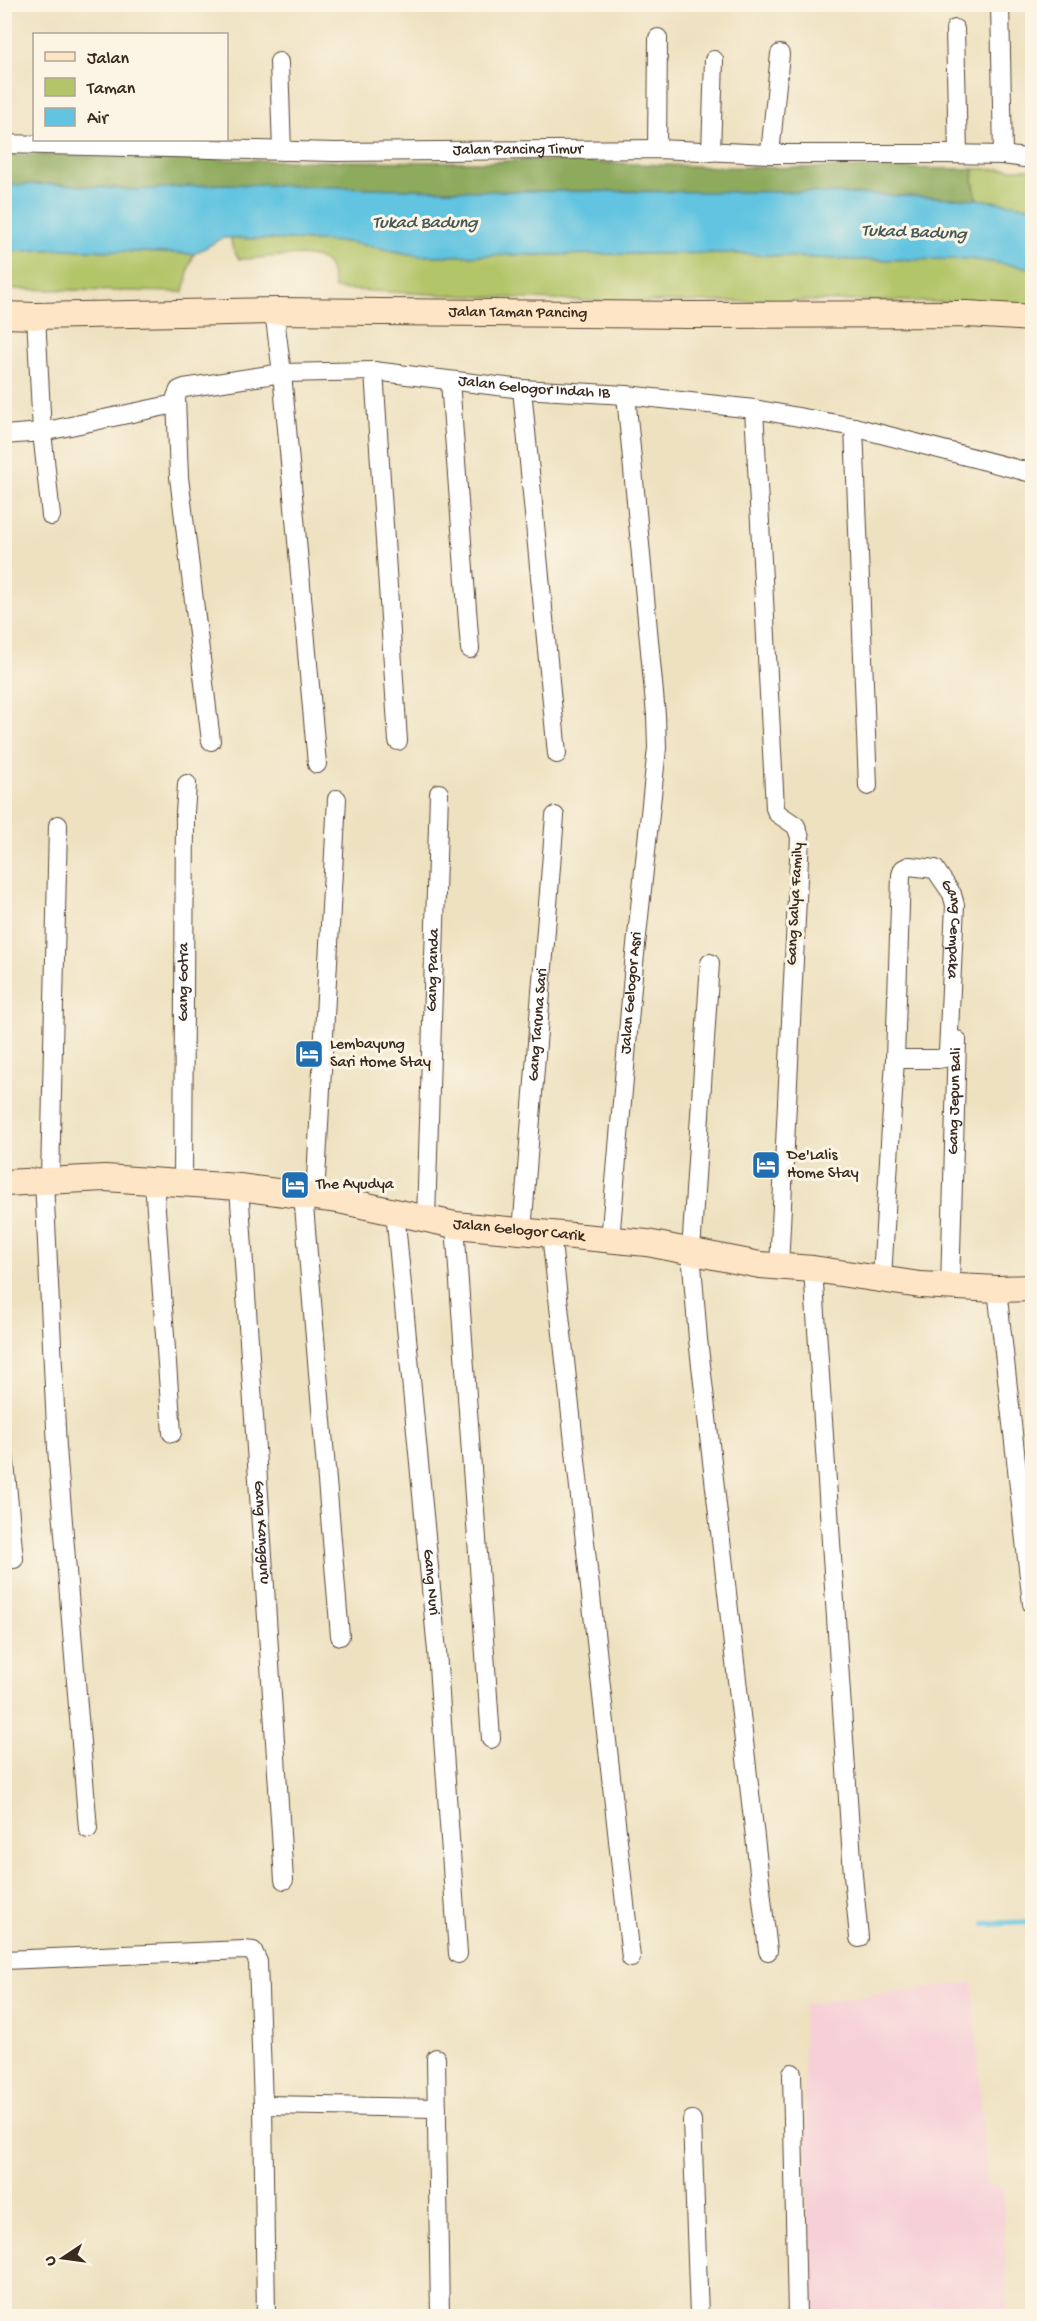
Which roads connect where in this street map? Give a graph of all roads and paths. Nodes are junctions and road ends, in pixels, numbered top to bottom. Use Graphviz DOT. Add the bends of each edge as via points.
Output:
graph roads {
  1 [pos="1000,4"];
  2 [pos="955,28"];
  3 [pos="658,38"];
  4 [pos="780,54"];
  5 [pos="714,60"];
  6 [pos="279,62"];
  7 [pos="58,142"];
  8 [pos="4,144"];
  9 [pos="657,149"];
  10 [pos="282,151"];
  11 [pos="711,152"];
  12 [pos="770,154"];
  13 [pos="958,154"];
  14 [pos="1003,155"];
  15 [pos="1032,159"];
  16 [pos="274,311"];
  17 [pos="4,315"];
  18 [pos="36,316"];
  19 [pos="1032,318"];
  20 [pos="374,371"];
  21 [pos="282,373"];
  22 [pos="450,381"];
  23 [pos="522,389"];
  24 [pos="626,395"];
  25 [pos="175,404"];
  26 [pos="753,409"];
  27 [pos="854,427"];
  28 [pos="42,432"];
  29 [pos="4,435"];
  30 [pos="1032,473"];
  31 [pos="51,516"];
  32 [pos="470,649"];
  33 [pos="211,741"];
  34 [pos="398,741"];
  35 [pos="557,754"];
  36 [pos="317,764"];
  37 [pos="187,784"];
  38 [pos="868,786"];
  39 [pos="439,793"];
  40 [pos="337,799"];
  41 [pos="555,816"];
  42 [pos="58,825"];
  43 [pos="963,915"];
  44 [pos="710,963"];
  45 [pos="895,1059"];
  46 [pos="47,1180"];
  47 [pos="154,1182"];
  48 [pos="183,1182"];
  49 [pos="4,1183"];
  50 [pos="239,1187"];
  51 [pos="309,1196"];
  52 [pos="396,1212"];
  53 [pos="426,1219"];
  54 [pos="455,1225"];
  55 [pos="522,1232"];
  56 [pos="551,1234"];
  57 [pos="610,1240"];
  58 [pos="691,1252"];
  59 [pos="779,1267"];
  60 [pos="813,1269"];
  61 [pos="882,1278"];
  62 [pos="950,1287"];
  63 [pos="1032,1288"];
  64 [pos="997,1289"];
  65 [pos="171,1433"];
  66 [pos="4,1452"];
  67 [pos="14,1559"];
  68 [pos="1032,1604"];
  69 [pos="340,1636"];
  70 [pos="491,1739"];
  71 [pos="88,1829"];
  72 [pos="284,1880"];
  73 [pos="860,1938"];
  74 [pos="768,1951"];
  75 [pos="458,1954"];
  76 [pos="631,1958"];
  77 [pos="4,1960"];
  78 [pos="435,2058"];
  79 [pos="792,2073"];
  80 [pos="263,2105"];
  81 [pos="437,2108"];
  82 [pos="692,2120"];
  83 [pos="266,2316"];
  84 [pos="440,2316"];
  85 [pos="699,2316"];
  86 [pos="797,2316"];
  1 -- 14 [label="street"];
  2 -- 13 [label="street"];
  3 -- 9 [label="street"];
  4 -- 12 [label="street"];
  5 -- 11 [label="street"];
  6 -- 10 [label="street"];
  7 -- 8 [label="street, Jalan Pancing Timur"];
  7 -- 10 [label="street, Jalan Pancing Timur"];
  9 -- 10 [label="street, Jalan Pancing Timur"];
  9 -- 11 [label="street, Jalan Pancing Timur"];
  11 -- 12 [label="street, Jalan Pancing Timur"];
  12 -- 13 [label="street, Jalan Pancing Timur"];
  13 -- 14 [label="street, Jalan Pancing Timur"];
  14 -- 15 [label="street, Jalan Pancing Timur"];
  16 -- 18 [label="street, Jalan Taman Pancing"];
  16 -- 19 [label="street, Jalan Taman Pancing" via="967,314"];
  16 -- 21 [label="street"];
  17 -- 18 [label="street, Jalan Taman Pancing"];
  18 -- 28 [label="street"];
  20 -- 21 [label="street, Jalan Gelogor Indah IB"];
  20 -- 22 [label="street, Jalan Gelogor Indah IB"];
  20 -- 34 [label="street"];
  21 -- 25 [label="street, Jalan Gelogor Indah IB" via="184,388 179,390"];
  21 -- 36 [label="street"];
  22 -- 23 [label="street, Jalan Gelogor Indah IB"];
  22 -- 32 [label="street"];
  23 -- 24 [label="street, Jalan Gelogor Indah IB"];
  23 -- 35 [label="street"];
  24 -- 26 [label="street, Jalan Gelogor Indah IB"];
  24 -- 57 [label="street, Jalan Gelogor Asri" via="657,748"];
  25 -- 28 [label="street"];
  25 -- 33 [label="street" via="179,477"];
  26 -- 27 [label="street, Jalan Gelogor Indah IB"];
  26 -- 59 [label="street, Gang Salya Family" via="775,808 796,826 800,837"];
  27 -- 30 [label="street, Jalan Gelogor Indah IB"];
  27 -- 38 [label="street"];
  28 -- 29 [label="street"];
  28 -- 31 [label="street"];
  37 -- 48 [label="street, Gang Gotra"];
  39 -- 53 [label="street, Gang Panda"];
  40 -- 51 [label="street"];
  41 -- 55 [label="street, Gang Taruna Sari"];
  42 -- 46 [label="street"];
  43 -- 62 [label="street, Gang Jepun Bali"];
  44 -- 58 [label="street"];
  45 -- 45 [label="street, Gang Cempaka" via="901,875 909,866 935,869 955,905 948,1052 938,1059"];
  45 -- 61 [label="street, Gang Cempaka"];
  46 -- 47 [label="street, Jalan Gelogor Carik" via="105,1178"];
  46 -- 49 [label="street, Jalan Gelogor Carik"];
  46 -- 71 [label="street" via="57,1448"];
  47 -- 48 [label="street, Jalan Gelogor Carik"];
  47 -- 65 [label="street"];
  48 -- 50 [label="street, Jalan Gelogor Carik"];
  50 -- 51 [label="street, Jalan Gelogor Carik"];
  50 -- 72 [label="street, Gang Kangguru"];
  51 -- 52 [label="street, Jalan Gelogor Carik"];
  51 -- 69 [label="street"];
  52 -- 53 [label="street, Jalan Gelogor Carik"];
  52 -- 75 [label="street, Gang Nuri" via="436,1651"];
  53 -- 54 [label="street, Jalan Gelogor Carik"];
  54 -- 55 [label="street, Jalan Gelogor Carik"];
  54 -- 70 [label="street"];
  55 -- 56 [label="street, Jalan Gelogor Carik"];
  56 -- 57 [label="street, Jalan Gelogor Carik"];
  56 -- 76 [label="street"];
  57 -- 58 [label="street, Jalan Gelogor Carik"];
  58 -- 59 [label="street, Jalan Gelogor Carik"];
  58 -- 74 [label="street"];
  59 -- 60 [label="street, Jalan Gelogor Carik"];
  60 -- 61 [label="street, Jalan Gelogor Carik"];
  60 -- 73 [label="street"];
  61 -- 62 [label="street, Jalan Gelogor Carik"];
  62 -- 64 [label="street, Jalan Gelogor Carik"];
  63 -- 64 [label="street, Jalan Gelogor Carik"];
  64 -- 68 [label="street"];
  66 -- 67 [label="street"];
  77 -- 80 [label="street" via="253,1952 258,1962"];
  78 -- 81 [label="street"];
  79 -- 86 [label="street"];
  80 -- 81 [label="street"];
  80 -- 83 [label="street"];
  81 -- 84 [label="street"];
  82 -- 85 [label="street"];
}
